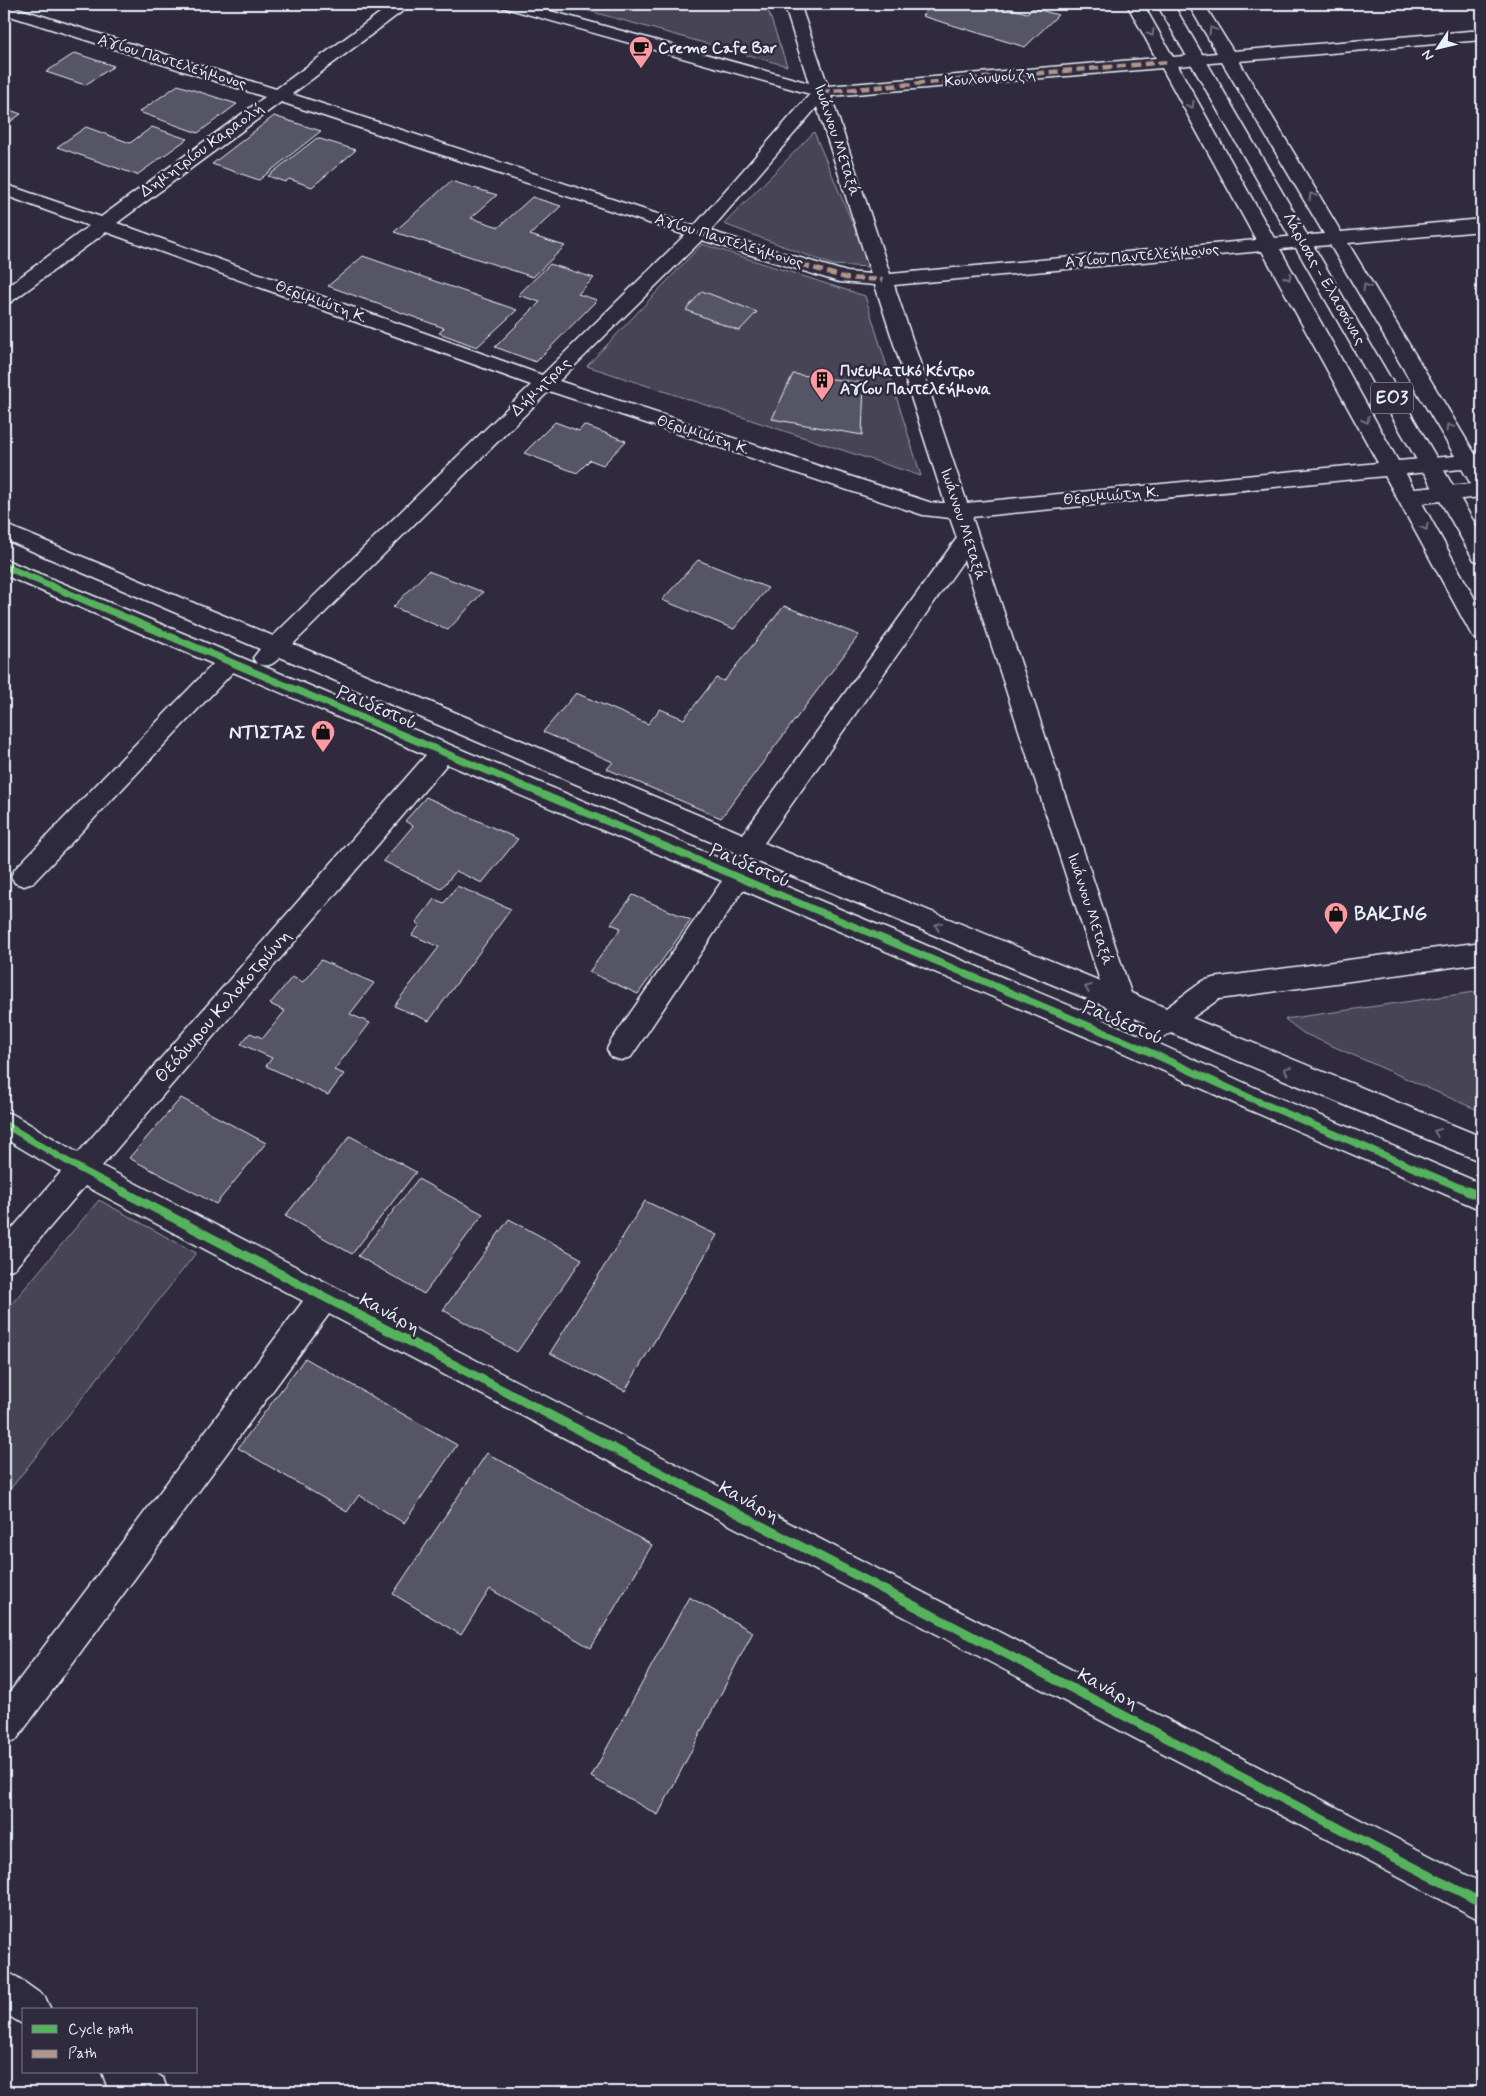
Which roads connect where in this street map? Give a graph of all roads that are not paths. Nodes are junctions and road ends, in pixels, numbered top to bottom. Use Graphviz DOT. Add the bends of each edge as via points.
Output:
graph roads {
  1 [pos="402,4"];
  2 [pos="508,4"];
  3 [pos="792,4"];
  4 [pos="1135,4"];
  5 [pos="1165,4"];
  6 [pos="1196,4"];
  7 [pos="4,9"];
  8 [pos="1482,35"];
  9 [pos="1229,57"];
  10 [pos="1197,60"];
  11 [pos="1168,62"];
  12 [pos="821,92"];
  13 [pos="278,94"];
  14 [pos="4,189"];
  15 [pos="103,224"];
  16 [pos="1482,225"];
  17 [pos="698,233"];
  18 [pos="1337,238"];
  19 [pos="1302,242"];
  20 [pos="1270,245"];
  21 [pos="883,280"];
  22 [pos="4,298"];
  23 [pos="545,383"];
  24 [pos="1476,461"];
  25 [pos="1431,466"];
  26 [pos="1394,469"];
  27 [pos="1482,484"];
  28 [pos="1482,490"];
  29 [pos="1446,493"];
  30 [pos="1409,497"];
  31 [pos="959,511"];
  32 [pos="4,531"];
  33 [pos="968,538"];
  34 [pos="1482,555"];
  35 [pos="4,566"];
  36 [pos="1482,632"];
  37 [pos="276,646"];
  38 [pos="229,662"];
  39 [pos="252,672"];
  40 [pos="442,753"];
  41 [pos="748,847"];
  42 [pos="24,876"];
  43 [pos="738,878"];
  44 [pos="1482,952"];
  45 [pos="1120,1001"];
  46 [pos="1168,1020"];
  47 [pos="1134,1045"];
  48 [pos="621,1049"];
  49 [pos="4,1124"];
  50 [pos="1482,1150"];
  51 [pos="82,1170"];
  52 [pos="1482,1197"];
  53 [pos="4,1259"];
  54 [pos="324,1297"];
  55 [pos="4,1728"];
  56 [pos="1482,1904"];
  57 [pos="4,1990"];
  58 [pos="29,2008"];
  59 [pos="123,2074"];
  60 [pos="149,2092"];
  1 -- 13 [label="main road, Δημητρίου Καραολή"];
  2 -- 12 [label="main road, Κουλουψούζη"];
  3 -- 12 [label="main road, Ιωάννου Μεταξά"];
  4 -- 11 [label="main road, one-way"];
  5 -- 10 [label="main road, Λάρισας - Ελασσόνας / ΕΟ3"];
  9 -- 6 [label="main road, one-way"];
  7 -- 13 [label="main road, Αγίου Παντελεήμονος"];
  8 -- 9 [label="main road, Κουλουψούζη"];
  9 -- 10 [label="main road, Κουλουψούζη"];
  18 -- 9 [label="main road, one-way"];
  10 -- 11 [label="main road, Κουλουψούζη"];
  10 -- 19 [label="main road, Λάρισας - Ελασσόνας / ΕΟ3"];
  11 -- 12 [label="main road, Κουλουψούζη"];
  11 -- 20 [label="main road, one-way"];
  12 -- 17 [label="main road, Δήμητρας"];
  12 -- 21 [label="main road, Ιωάννου Μεταξά"];
  13 -- 15 [label="main road, Δημητρίου Καραολή"];
  13 -- 17 [label="main road, Αγίου Παντελεήμονος"];
  14 -- 15 [label="main road, Θεριμιώτη Κ."];
  15 -- 22 [label="main road, Δημητρίου Καραολή"];
  15 -- 23 [label="main road, Θεριμιώτη Κ."];
  16 -- 18 [label="main road, Αγίου Παντελεήμονος"];
  17 -- 21 [label="main road, Αγίου Παντελεήμονος" via="846,278"];
  17 -- 23 [label="main road, Δήμητρας"];
  18 -- 19 [label="main road, Αγίου Παντελεήμονος"];
  24 -- 18 [label="main road, one-way"];
  19 -- 20 [label="main road, Αγίου Παντελεήμονος"];
  19 -- 25 [label="main road, Λάρισας - Ελασσόνας / ΕΟ3"];
  20 -- 21 [label="main road, Αγίου Παντελεήμονος"];
  20 -- 26 [label="main road, one-way"];
  21 -- 31 [label="main road, Ιωάννου Μεταξά"];
  23 -- 31 [label="main road, Θεριμιώτη Κ." via="931,510"];
  23 -- 37 [label="main road, Δήμητρας"];
  24 -- 25 [label="main road, Θεριμιώτη Κ."];
  24 -- 27 [label="main road"];
  25 -- 26 [label="main road, Θεριμιώτη Κ."];
  25 -- 29 [label="main road, Λάρισας - Ελασσόνας / ΕΟ3"];
  26 -- 30 [label="main road"];
  26 -- 31 [label="main road, Θεριμιώτη Κ."];
  28 -- 29 [label="main road"];
  29 -- 30 [label="main road"];
  29 -- 34 [label="main road, Λάρισας - Ελασσόνας / ΕΟ3"];
  30 -- 36 [label="main road, one-way"];
  31 -- 33 [label="main road, Ιωάννου Μεταξά"];
  32 -- 37 [label="main road, Ραιδεστού"];
  33 -- 41 [label="main road"];
  33 -- 45 [label="main road, Ιωάννου Μεταξά"];
  35 -- 38 [label="main road, Ραιδεστού"];
  37 -- 39 [label="main road, Δήμητρας"];
  37 -- 41 [label="main road, Ραιδεστού"];
  38 -- 39 [label="main road, Ραιδεστού"];
  38 -- 42 [label="main road"];
  39 -- 40 [label="main road, Ραιδεστού"];
  40 -- 43 [label="main road, Ραιδεστού"];
  40 -- 51 [label="main road, Θεόδωρου Κολοκοτρώνη"];
  45 -- 41 [label="main road, Ραιδεστού, one-way"];
  43 -- 47 [label="main road, Ραιδεστού"];
  43 -- 48 [label="main road"];
  44 -- 46 [label="main road" via="1213,989"];
  45 -- 46 [label="main road, Ραιδεστού"];
  45 -- 47 [label="main road, Ιωάννου Μεταξά"];
  46 -- 47 [label="main road"];
  50 -- 46 [label="main road, Ραιδεστού, one-way"];
  47 -- 52 [label="main road, Ραιδεστού"];
  49 -- 51 [label="main road, Κανάρη"];
  51 -- 53 [label="main road, Θεόδωρου Κολοκοτρώνη"];
  51 -- 54 [label="main road, Κανάρη"];
  54 -- 55 [label="main road"];
  54 -- 56 [label="main road, Κανάρη"];
  57 -- 58 [label="main road"];
  59 -- 60 [label="main road"];
}
